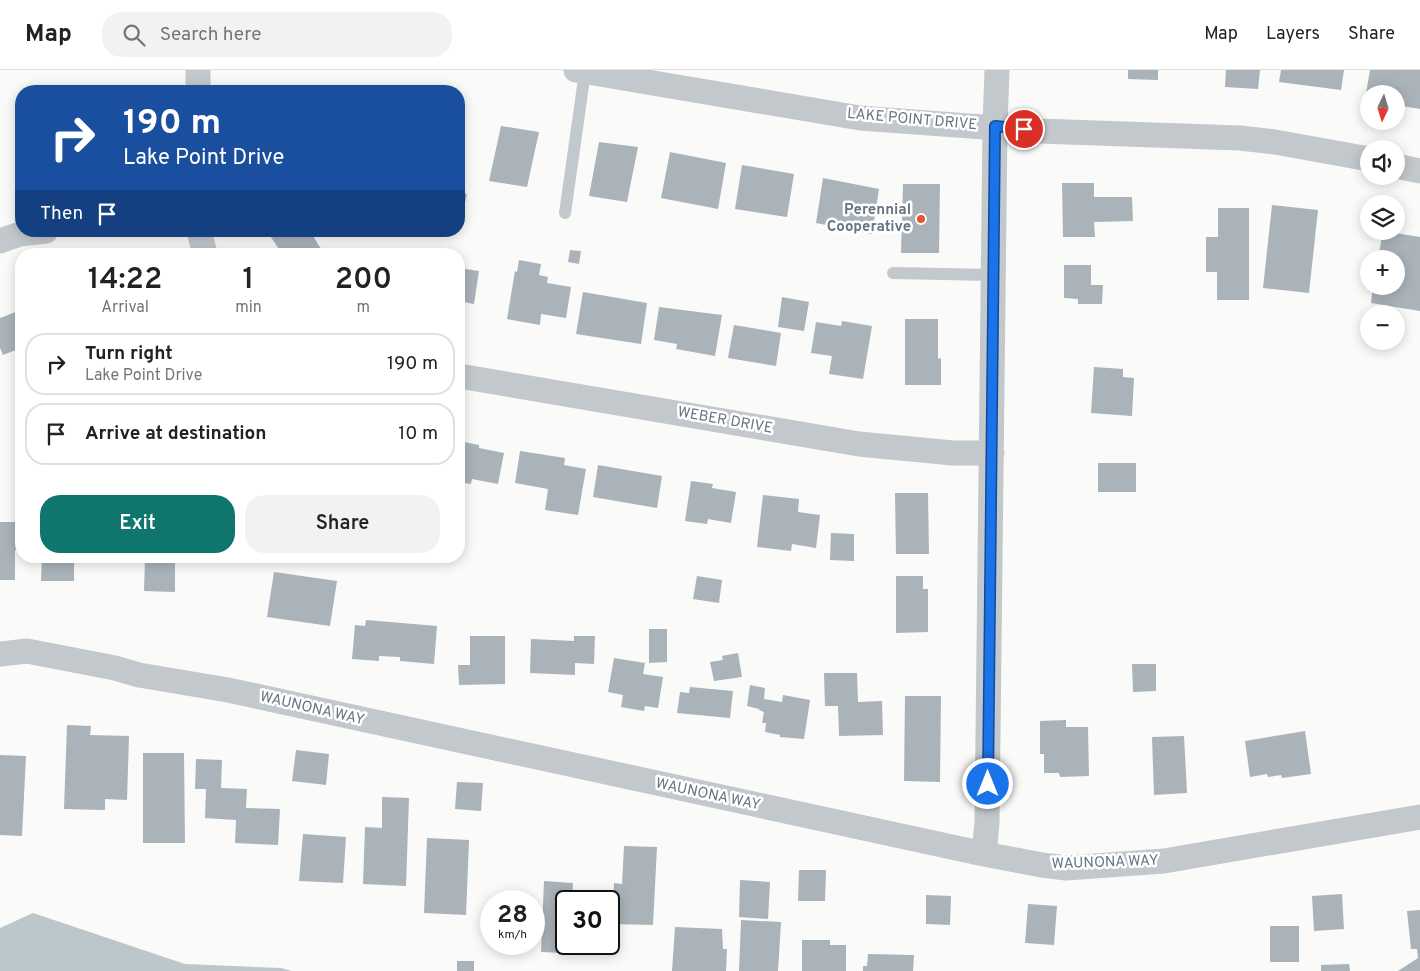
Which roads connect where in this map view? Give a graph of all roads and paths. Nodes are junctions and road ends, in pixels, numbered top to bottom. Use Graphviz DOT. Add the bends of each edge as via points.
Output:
graph roads {
  1 [pos="198,70"];
  2 [pos="997,70"];
  3 [pos="581,71"];
  4 [pos="198,85"];
  5 [pos="995,126"];
  6 [pos="1360,158"];
  7 [pos="1405,168"];
  8 [pos="1420,171"];
  9 [pos="565,213"];
  10 [pos="15,236"];
  11 [pos="0,241"];
  12 [pos="893,274"];
  13 [pos="993,275"];
  14 [pos="465,377"];
  15 [pos="992,452"];
  16 [pos="0,654"];
  17 [pos="1420,817"];
  18 [pos="984,854"];
  1 -- 4 [label="street"];
  2 -- 5 [label="street"];
  3 -- 5 [label="street, LAKE POINT DRIVE" via="860,118"];
  3 -- 9 [label="lane"];
  5 -- 6 [label="street, LAKE POINT DRIVE" via="1040,131 1248,139"];
  5 -- 13 [label="street"];
  7 -- 8 [label="street"];
  10 -- 11 [label="street"];
  12 -- 13 [label="lane"];
  13 -- 15 [label="street"];
  14 -- 15 [label="street, WEBER DRIVE" via="858,444 953,453"];
  15 -- 18 [label="street"];
  16 -- 18 [label="street, WAUNONA WAY" via="27,651 228,690"];
  17 -- 18 [label="street, WAUNONA WAY" via="1156,861 1066,868"];
}
